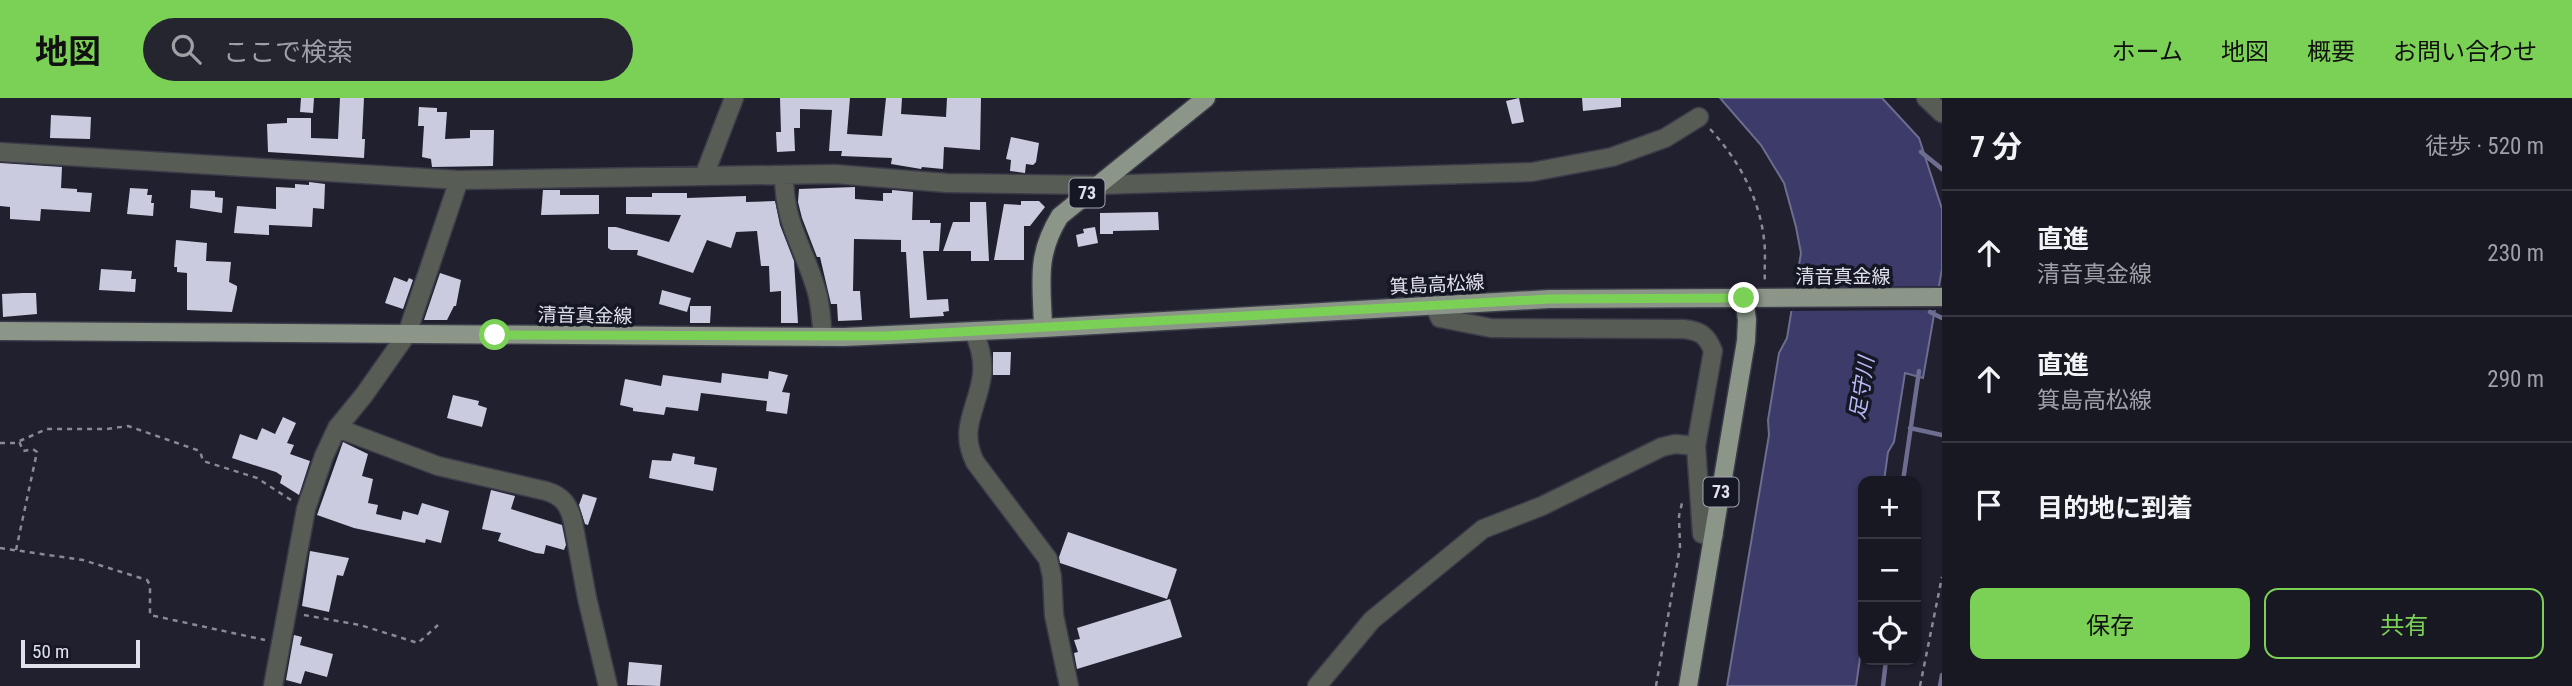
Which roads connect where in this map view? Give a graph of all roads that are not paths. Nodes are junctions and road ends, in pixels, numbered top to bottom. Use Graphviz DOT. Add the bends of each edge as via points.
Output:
graph roads {
  1 [pos="734,98"];
  2 [pos="1206,98"];
  3 [pos="1926,98"];
  4 [pos="1942,113"];
  5 [pos="1699,117"];
  6 [pos="0,152"];
  7 [pos="784,175"];
  8 [pos="704,176"];
  9 [pos="459,180"];
  10 [pos="1097,184"];
  11 [pos="1942,297"];
  12 [pos="1744,298"];
  13 [pos="1434,305"];
  14 [pos="1043,328"];
  15 [pos="0,331"];
  16 [pos="974,331"];
  17 [pos="407,334"];
  18 [pos="823,337"];
  19 [pos="337,428"];
  20 [pos="1696,446"];
  21 [pos="1714,534"];
  22 [pos="273,686"];
  23 [pos="608,686"];
  24 [pos="1069,686"];
  25 [pos="1317,686"];
  26 [pos="1688,686"];
  1 -- 8 [label="street"];
  2 -- 10 [label="main road, 73"];
  3 -- 4 [label="street"];
  5 -- 10 [label="street" via="1665,138 1612,157 1532,172"];
  6 -- 9 [label="street"];
  7 -- 8 [label="street"];
  7 -- 10 [label="street"];
  7 -- 18 [label="street" via="790,226 815,285"];
  8 -- 9 [label="street"];
  9 -- 17 [label="street"];
  10 -- 14 [label="main road, 73" via="1060,216 1048,235 1042,251"];
  11 -- 12 [label="main road, 清音真金線"];
  12 -- 13 [label="main road, 箕島高松線"];
  12 -- 21 [label="main road, 73" via="1746,341"];
  13 -- 14 [label="main road, 箕島高松線"];
  13 -- 20 [label="street" via="1440,318 1491,328 1697,331 1707,337 1713,351"];
  14 -- 16 [label="main road, 清音真金線"];
  15 -- 17 [label="main road, 清音真金線"];
  16 -- 18 [label="main road, 清音真金線"];
  16 -- 24 [label="street" via="982,351 982,374 967,430 968,447 1048,559"];
  17 -- 18 [label="main road, 清音真金線"];
  17 -- 19 [label="street"];
  19 -- 22 [label="street" via="306,509"];
  19 -- 23 [label="street" via="430,464 563,499 573,522"];
  20 -- 21 [label="street" via="1702,534"];
  20 -- 25 [label="street" via="1662,447 1542,506 1483,529 1372,620"];
  21 -- 26 [label="main road, 73"];
}
